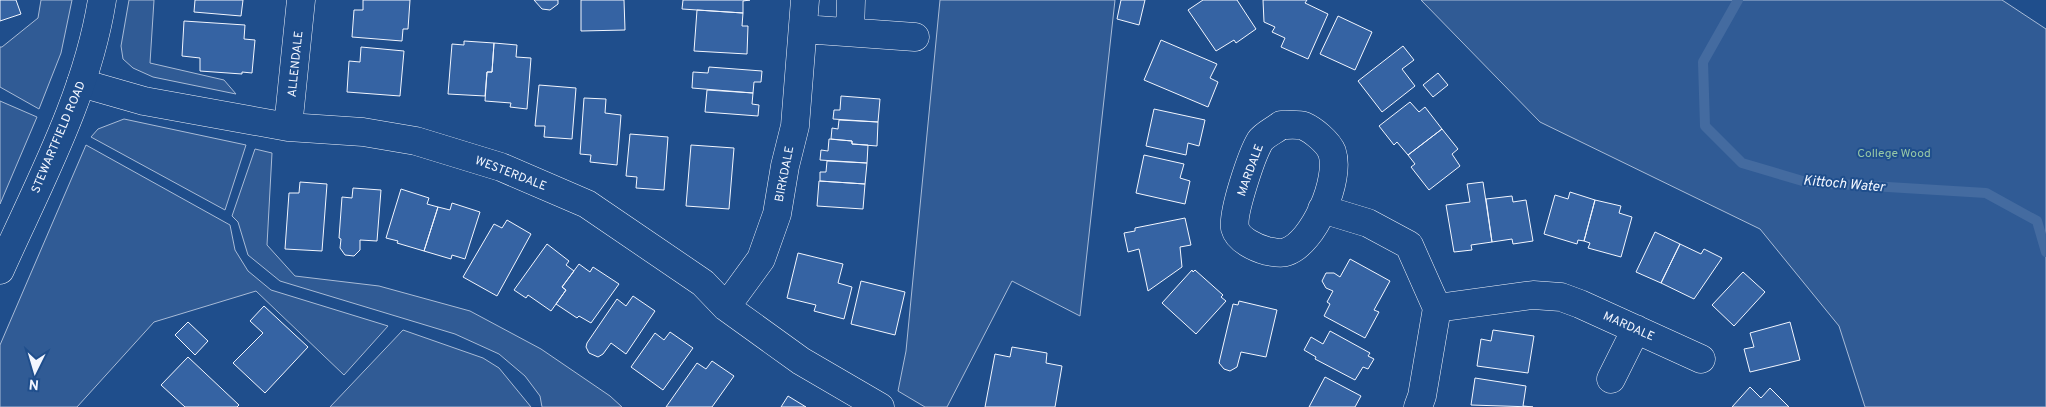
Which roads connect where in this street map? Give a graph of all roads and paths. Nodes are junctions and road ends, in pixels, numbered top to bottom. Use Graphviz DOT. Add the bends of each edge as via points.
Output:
graph roads {
  1 [pos="102,0"];
  2 [pos="301,0"];
  3 [pos="805,0"];
  4 [pos="851,0"];
  5 [pos="803,28"];
  6 [pos="850,31"];
  7 [pos="915,37"];
  8 [pos="81,83"];
  9 [pos="288,127"];
  10 [pos="1322,209"];
  11 [pos="0,270"];
  12 [pos="726,307"];
  13 [pos="1438,308"];
  14 [pos="1636,329"];
  15 [pos="1701,359"];
  16 [pos="1612,379"];
  17 [pos="880,407"];
  18 [pos="1418,407"];
  1 -- 8 [label="street, STEWARTFIELD ROAD" via="97,33"];
  2 -- 9 [label="street, ALLENDALE"];
  3 -- 5 [label="street, BIRKDALE"];
  4 -- 6 [label="street"];
  5 -- 6 [label="street"];
  5 -- 12 [label="street, BIRKDALE" via="795,126 777,214 761,259"];
  6 -- 7 [label="street"];
  8 -- 9 [label="street, WESTERDALE" via="144,101"];
  8 -- 11 [label="street, STEWARTFIELD ROAD"];
  9 -- 12 [label="street, WESTERDALE" via="364,132 416,141 501,167 588,204 703,284"];
  10 -- 10 [label="street, MARDALE" via="1308,236 1285,253 1265,250 1244,241 1235,228 1244,180 1261,140 1281,125 1303,126 1319,136 1332,151 1333,177"];
  10 -- 13 [label="street" via="1368,223 1409,245"];
  12 -- 17 [label="street, WESTERDALE" via="801,361"];
  13 -- 14 [label="street, MARDALE" via="1533,295 1561,297"];
  13 -- 18 [label="street"];
  14 -- 15 [label="street, MARDALE"];
  14 -- 16 [label="street"];
}
